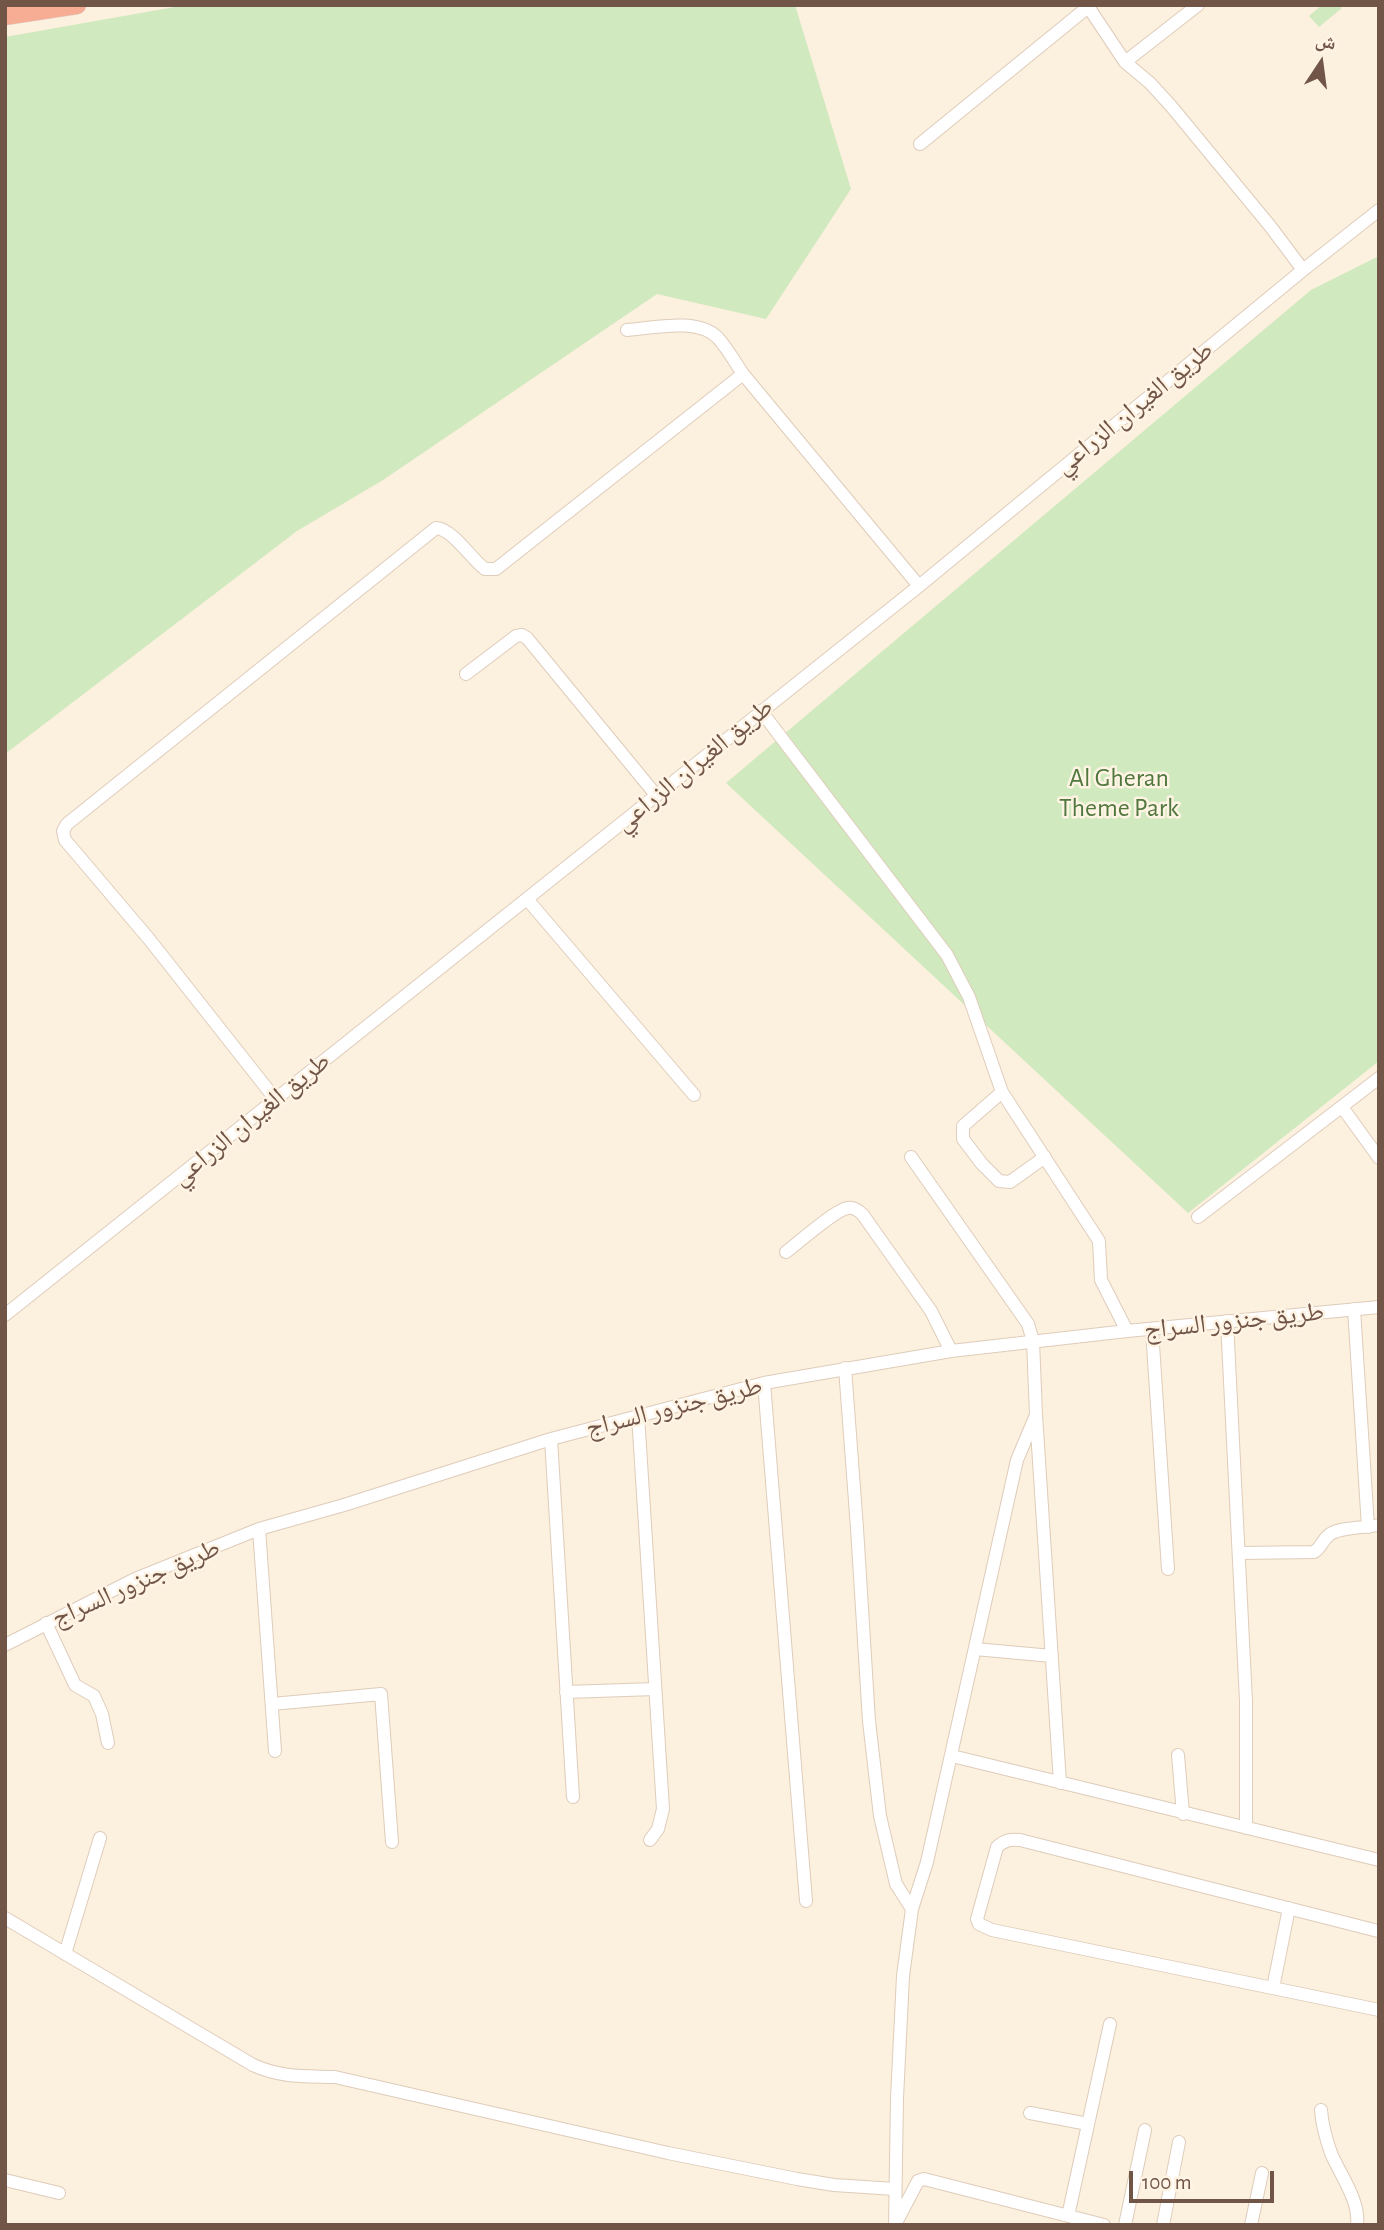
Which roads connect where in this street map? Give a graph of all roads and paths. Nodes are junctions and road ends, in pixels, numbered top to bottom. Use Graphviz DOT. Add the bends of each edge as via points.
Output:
graph roads {
  1 [pos="77,5"];
  2 [pos="1198,5"];
  3 [pos="1087,6"];
  4 [pos="1181,10"];
  5 [pos="5,16"];
  6 [pos="1125,62"];
  7 [pos="920,144"];
  8 [pos="1379,210"];
  9 [pos="1303,270"];
  10 [pos="627,330"];
  11 [pos="743,374"];
  12 [pos="919,586"];
  13 [pos="466,674"];
  14 [pos="761,711"];
  15 [pos="656,795"];
  16 [pos="527,899"];
  17 [pos="1379,1078"];
  18 [pos="1002,1092"];
  19 [pos="694,1095"];
  20 [pos="276,1100"];
  21 [pos="1342,1107"];
  22 [pos="911,1157"];
  23 [pos="1045,1157"];
  24 [pos="1379,1158"];
  25 [pos="1198,1217"];
  26 [pos="786,1252"];
  27 [pos="1379,1307"];
  28 [pos="1354,1309"];
  29 [pos="5,1315"];
  30 [pos="1227,1321"];
  31 [pos="1152,1329"];
  32 [pos="1126,1331"];
  33 [pos="1033,1341"];
  34 [pos="951,1351"];
  35 [pos="845,1368"];
  36 [pos="764,1384"];
  37 [pos="638,1415"];
  38 [pos="1036,1415"];
  39 [pos="551,1439"];
  40 [pos="1373,1526"];
  41 [pos="259,1529"];
  42 [pos="1240,1553"];
  43 [pos="1168,1569"];
  44 [pos="46,1623"];
  45 [pos="5,1645"];
  46 [pos="975,1649"];
  47 [pos="1052,1656"];
  48 [pos="655,1689"];
  49 [pos="566,1692"];
  50 [pos="272,1704"];
  51 [pos="108,1743"];
  52 [pos="275,1751"];
  53 [pos="1178,1755"];
  54 [pos="952,1756"];
  55 [pos="1060,1783"];
  56 [pos="573,1797"];
  57 [pos="1183,1814"];
  58 [pos="1246,1828"];
  59 [pos="100,1839"];
  60 [pos="650,1840"];
  61 [pos="392,1842"];
  62 [pos="1379,1860"];
  63 [pos="806,1901"];
  64 [pos="1289,1908"];
  65 [pos="912,1909"];
  66 [pos="5,1918"];
  67 [pos="1378,1931"];
  68 [pos="65,1954"];
  69 [pos="1273,1988"];
  70 [pos="1379,2010"];
  71 [pos="1110,2024"];
  72 [pos="1321,2110"];
  73 [pos="1030,2113"];
  74 [pos="1088,2124"];
  75 [pos="1145,2130"];
  76 [pos="1179,2142"];
  77 [pos="1262,2173"];
  78 [pos="5,2179"];
  79 [pos="895,2189"];
  80 [pos="58,2193"];
  81 [pos="1068,2216"];
  82 [pos="895,2225"];
  83 [pos="1104,2225"];
  84 [pos="1125,2225"];
  85 [pos="1163,2225"];
  86 [pos="1251,2225"];
  87 [pos="1357,2225"];
  1 -- 5 [label="highway"];
  2 -- 4 [label="street"];
  3 -- 6 [label="street"];
  3 -- 7 [label="street"];
  4 -- 6 [label="street"];
  6 -- 9 [label="street" via="1171,106"];
  8 -- 9 [label="street, طريق الغيران الزراعي"];
  9 -- 12 [label="street, طريق الغيران الزراعي"];
  10 -- 11 [label="street" via="705,328 717,337"];
  11 -- 12 [label="street"];
  11 -- 20 [label="street" via="496,569 476,563 450,534 436,528 67,824 65,840"];
  12 -- 14 [label="street, طريق الغيران الزراعي"];
  13 -- 15 [label="street" via="516,636 527,638"];
  14 -- 15 [label="street, طريق الغيران الزراعي"];
  14 -- 18 [label="street" via="947,956 969,997"];
  15 -- 16 [label="street, طريق الغيران الزراعي"];
  16 -- 19 [label="street"];
  16 -- 20 [label="street, طريق الغيران الزراعي"];
  17 -- 21 [label="street"];
  18 -- 23 [label="street"];
  18 -- 23 [label="street" via="963,1126 963,1139 999,1181 1010,1182"];
  20 -- 29 [label="street, طريق الغيران الزراعي"];
  21 -- 24 [label="street"];
  21 -- 25 [label="street"];
  22 -- 33 [label="street" via="1028,1324"];
  23 -- 32 [label="street" via="1098,1241 1101,1280"];
  26 -- 34 [label="street" via="837,1213 857,1209 932,1311"];
  27 -- 28 [label="street, طريق جنزور السراج"];
  28 -- 30 [label="street, طريق جنزور السراج"];
  28 -- 40 [label="street"];
  30 -- 31 [label="street, طريق جنزور السراج"];
  30 -- 42 [label="street"];
  31 -- 32 [label="street, طريق جنزور السراج"];
  31 -- 43 [label="street"];
  32 -- 33 [label="street, طريق جنزور السراج"];
  33 -- 34 [label="street, طريق جنزور السراج"];
  33 -- 38 [label="street"];
  34 -- 35 [label="street, طريق جنزور السراج"];
  35 -- 36 [label="street, طريق جنزور السراج"];
  35 -- 65 [label="street" via="878,1803 896,1884"];
  36 -- 37 [label="street, طريق جنزور السراج"];
  36 -- 63 [label="street"];
  37 -- 39 [label="street, طريق جنزور السراج"];
  37 -- 48 [label="street"];
  38 -- 46 [label="street" via="1017,1460"];
  38 -- 47 [label="street"];
  39 -- 41 [label="street, طريق جنزور السراج"];
  39 -- 49 [label="street"];
  40 -- 42 [label="street" via="1339,1530 1314,1552"];
  41 -- 44 [label="street, طريق جنزور السراج" via="154,1571"];
  41 -- 50 [label="street"];
  42 -- 58 [label="street"];
  44 -- 45 [label="street, طريق جنزور السراج"];
  44 -- 51 [label="street" via="75,1685 94,1696"];
  46 -- 47 [label="street"];
  46 -- 54 [label="street"];
  47 -- 55 [label="street"];
  48 -- 49 [label="street"];
  48 -- 60 [label="street" via="663,1809"];
  49 -- 56 [label="street"];
  50 -- 52 [label="street"];
  50 -- 61 [label="street" via="381,1694"];
  53 -- 57 [label="street"];
  54 -- 55 [label="street"];
  54 -- 65 [label="street"];
  55 -- 57 [label="street"];
  57 -- 58 [label="street"];
  58 -- 62 [label="street"];
  59 -- 68 [label="street"];
  64 -- 67 [label="street"];
  64 -- 69 [label="street"];
  64 -- 69 [label="street" via="1010,1839 997,1847 977,1919 992,1930"];
  65 -- 79 [label="street" via="903,1976"];
  66 -- 68 [label="street"];
  68 -- 79 [label="street" via="272,2073 335,2077 797,2179"];
  69 -- 70 [label="street"];
  71 -- 74 [label="street"];
  72 -- 87 [label="street" via="1331,2153 1356,2207"];
  73 -- 74 [label="street"];
  74 -- 81 [label="street"];
  75 -- 84 [label="street"];
  76 -- 85 [label="street"];
  77 -- 86 [label="street"];
  78 -- 80 [label="street"];
  79 -- 82 [label="street"];
  81 -- 82 [label="street" via="924,2179 918,2181"];
  81 -- 83 [label="street"];
}
